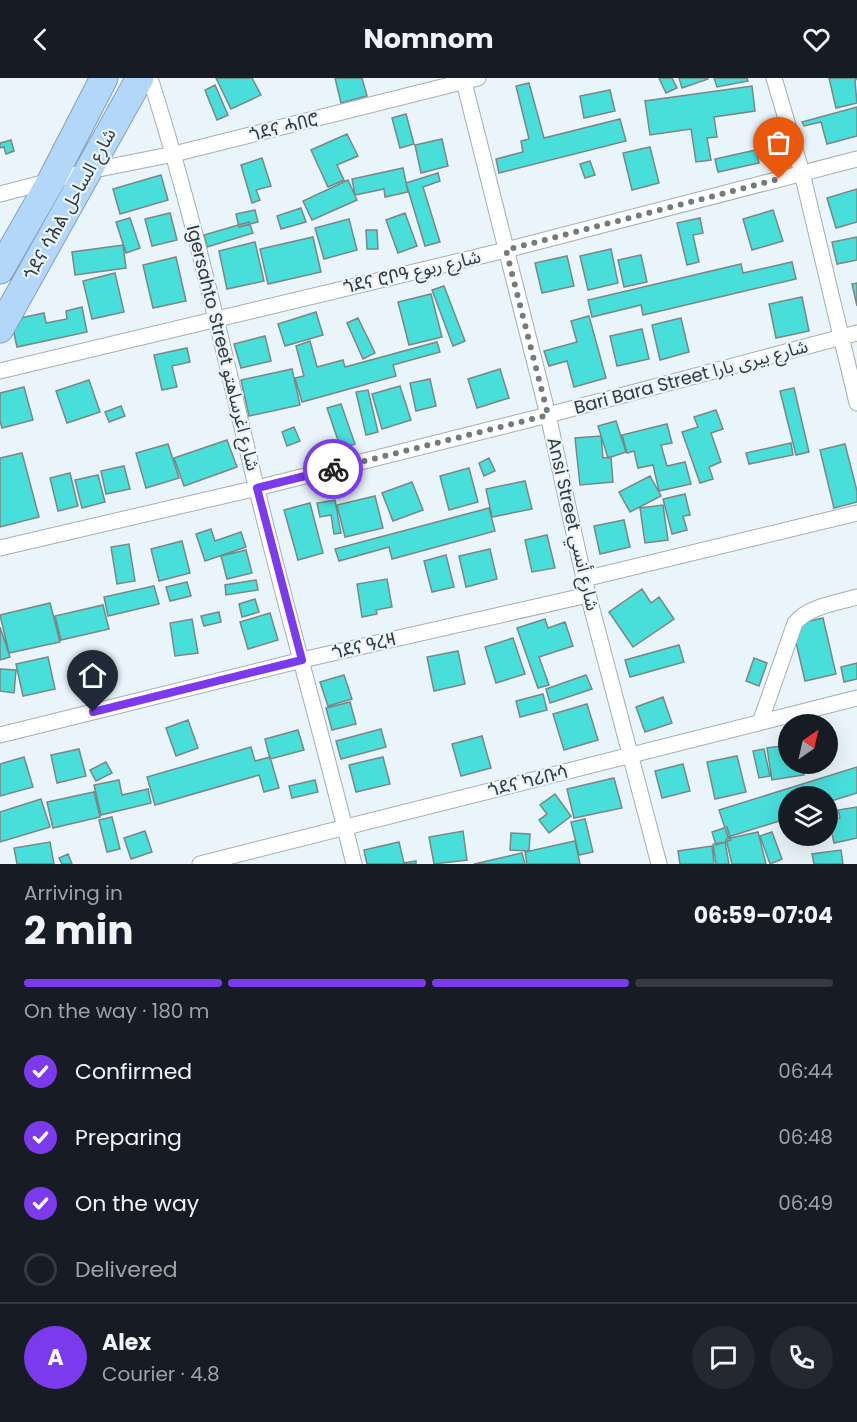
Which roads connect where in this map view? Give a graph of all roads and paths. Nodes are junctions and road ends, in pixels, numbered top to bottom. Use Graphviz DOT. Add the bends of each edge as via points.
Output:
graph roads {
  1 [pos="104,78"];
  2 [pos="140,78"];
  3 [pos="150,78"];
  4 [pos="774,78"];
  5 [pos="468,79"];
  6 [pos="174,154"];
  7 [pos="857,159"];
  8 [pos="88,171"];
  9 [pos="802,173"];
  10 [pos="51,181"];
  11 [pos="0,194"];
  12 [pos="506,250"];
  13 [pos="0,270"];
  14 [pos="217,319"];
  15 [pos="0,329"];
  16 [pos="857,333"];
  17 [pos="841,337"];
  18 [pos="0,371"];
  19 [pos="857,403"];
  20 [pos="548,415"];
  21 [pos="257,488"];
  22 [pos="857,513"];
  23 [pos="0,548"];
  24 [pos="584,579"];
  25 [pos="588,595"];
  26 [pos="857,597"];
  27 [pos="302,660"];
  28 [pos="857,698"];
  29 [pos="761,720"];
  30 [pos="0,735"];
  31 [pos="631,755"];
  32 [pos="345,826"];
  33 [pos="200,864"];
  34 [pos="354,864"];
  35 [pos="658,864"];
  1 -- 10 [label="highway, ጎደና ሳሕል شارع الساحل"];
  2 -- 8 [label="highway, ጎደና ሳሕል شارع الساحل"];
  3 -- 6 [label="street, Igersahto Street شارع اغرساهتو"];
  4 -- 9 [label="street"];
  5 -- 6 [label="street, ጎደና ሓበሮ"];
  5 -- 12 [label="street, Ansi Street شارع أنسي"];
  6 -- 8 [label="street, ጎደና ሓበሮ"];
  6 -- 14 [label="street, Igersahto Street شارع اغرساهتو"];
  7 -- 9 [label="street, ጎደና ሮቦዓ شارع ربوع"];
  8 -- 10 [label="street, ጎደና ሓበሮ"];
  8 -- 15 [label="highway, ጎደና ሳሕል شارع الساحل"];
  9 -- 12 [label="street, ጎደና ሮቦዓ شارع ربوع"];
  9 -- 17 [label="street"];
  10 -- 11 [label="street, ጎደና ሓበሮ"];
  10 -- 13 [label="highway, ጎደና ሳሕል شارع الساحل"];
  12 -- 14 [label="street, ጎደና ሮቦዓ شارع ربوع"];
  12 -- 20 [label="street, Ansi Street شارع أنسي"];
  14 -- 18 [label="street, ጎደና ሮቦዓ شارع ربوع"];
  14 -- 21 [label="street, Igersahto Street شارع اغرساهتو"];
  16 -- 17 [label="street, Bari Bara Street شارع بيرى بارا"];
  17 -- 19 [label="street"];
  17 -- 20 [label="street, Bari Bara Street شارع بيرى بارا"];
  20 -- 21 [label="street, Bari Bara Street شارع بيرى بارا"];
  20 -- 24 [label="street, Ansi Street شارع أنسي"];
  21 -- 23 [label="street, Bari Bara Street شارع بيرى بارا"];
  21 -- 27 [label="street, Igersahto Street شارع اغرساهتو"];
  22 -- 24 [label="street"];
  24 -- 25 [label="street, Ansi Street شارع أنسي"];
  25 -- 27 [label="street, ጎደና ዓረዛ"];
  25 -- 31 [label="street, Ansi Street شارع أنسي"];
  26 -- 29 [label="street" via="812,610 795,623"];
  27 -- 30 [label="street, ጎደና ዓረዛ"];
  27 -- 32 [label="street, Igersahto Street شارع اغرساهتو"];
  28 -- 29 [label="street, ጎደና ካሪቡሳ"];
  29 -- 31 [label="street, ጎደና ካሪቡሳ"];
  31 -- 32 [label="street, ጎደና ካሪቡሳ"];
  31 -- 35 [label="street, Ansi Street شارع أنسي"];
  32 -- 33 [label="street, ጎደና ካሪቡሳ"];
  32 -- 34 [label="street, Igersahto Street شارع اغرساهتو"];
}
